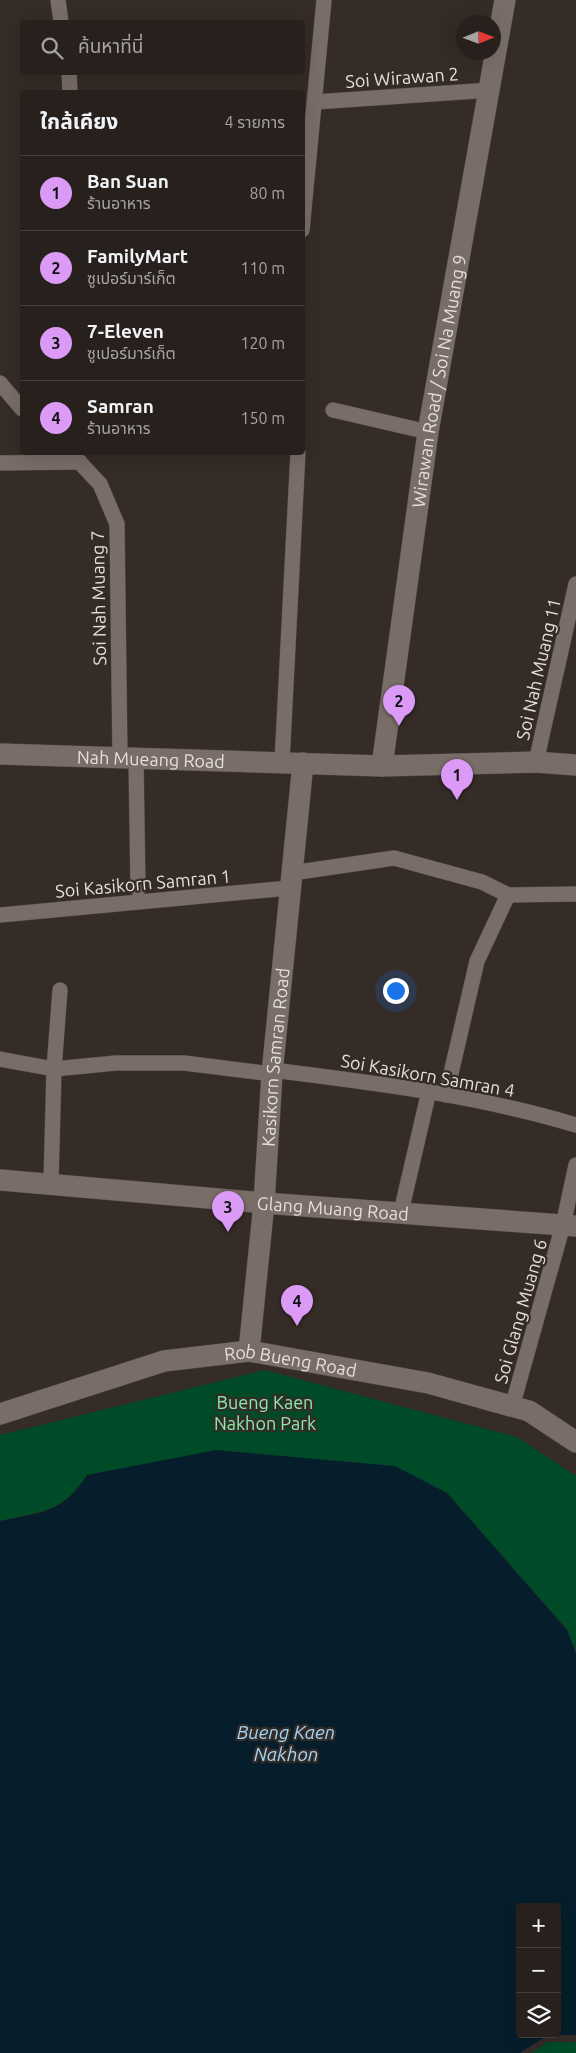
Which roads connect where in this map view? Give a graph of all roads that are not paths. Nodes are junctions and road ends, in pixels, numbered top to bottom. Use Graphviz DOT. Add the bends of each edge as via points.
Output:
graph roads {
  1 [pos="58,0"];
  2 [pos="324,0"];
  3 [pos="506,0"];
  4 [pos="61,20"];
  5 [pos="69,75"];
  6 [pos="70,90"];
  7 [pos="491,90"];
  8 [pos="315,102"];
  9 [pos="305,200"];
  10 [pos="0,383"];
  11 [pos="20,406"];
  12 [pos="333,410"];
  13 [pos="428,432"];
  14 [pos="298,455"];
  15 [pos="75,457"];
  16 [pos="0,463"];
  17 [pos="576,584"];
  18 [pos="0,754"];
  19 [pos="128,758"];
  20 [pos="282,762"];
  21 [pos="536,762"];
  22 [pos="304,764"];
  23 [pos="576,765"];
  24 [pos="382,766"];
  25 [pos="291,880"];
  26 [pos="138,889"];
  27 [pos="576,894"];
  28 [pos="508,895"];
  29 [pos="0,915"];
  30 [pos="60,990"];
  31 [pos="0,1059"];
  32 [pos="54,1069"];
  33 [pos="272,1072"];
  34 [pos="428,1091"];
  35 [pos="446,1096"];
  36 [pos="576,1125"];
  37 [pos="576,1165"];
  38 [pos="0,1180"];
  39 [pos="51,1183"];
  40 [pos="264,1203"];
  41 [pos="401,1212"];
  42 [pos="570,1225"];
  43 [pos="249,1351"];
  44 [pos="512,1406"];
  45 [pos="0,1414"];
  46 [pos="576,1442"];
  1 -- 4 [label="street"];
  2 -- 8 [label="street"];
  3 -- 7 [label="street, Wirawan Road / Soi Na Muang 9"];
  5 -- 6 [label="street"];
  7 -- 8 [label="street, Soi Wirawan 2"];
  7 -- 13 [label="street, Wirawan Road / Soi Na Muang 9"];
  8 -- 9 [label="street"];
  10 -- 11 [label="street"];
  12 -- 13 [label="street"];
  13 -- 24 [label="street, Wirawan Road / Soi Na Muang 9"];
  14 -- 20 [label="street"];
  15 -- 16 [label="street"];
  15 -- 19 [label="street, Soi Nah Muang 7" via="100,484 117,524"];
  17 -- 21 [label="street, Soi Nah Muang 11"];
  18 -- 19 [label="street, Nah Mueang Road"];
  19 -- 20 [label="street, Nah Mueang Road"];
  19 -- 26 [label="street, Soi Nah Muang 7"];
  20 -- 22 [label="street, Nah Mueang Road"];
  21 -- 23 [label="street, Nah Mueang Road"];
  21 -- 24 [label="street, Nah Mueang Road"];
  22 -- 24 [label="street, Nah Mueang Road"];
  22 -- 25 [label="street, Kasikorn Samran Road"];
  25 -- 28 [label="street, Soi Kasikorn Samran 1" via="394,858 482,882"];
  25 -- 29 [label="street, Soi Kasikorn Samran 1"];
  25 -- 33 [label="street, Kasikorn Samran Road"];
  27 -- 28 [label="street"];
  28 -- 35 [label="street" via="477,961"];
  30 -- 32 [label="street"];
  31 -- 32 [label="street, Soi Kasikorn Samran 4"];
  32 -- 33 [label="street, Soi Kasikorn Samran 4" via="116,1063 184,1063"];
  32 -- 39 [label="street"];
  33 -- 34 [label="street, Soi Kasikorn Samran 4"];
  33 -- 40 [label="street, Kasikorn Samran Road"];
  34 -- 35 [label="street, Soi Kasikorn Samran 4"];
  34 -- 41 [label="street"];
  35 -- 36 [label="street, Soi Kasikorn Samran 4" via="533,1112"];
  37 -- 42 [label="street, Soi Glang Muang 6"];
  38 -- 39 [label="street, Glang Muang Road"];
  39 -- 40 [label="street, Glang Muang Road"];
  40 -- 41 [label="street, Glang Muang Road"];
  40 -- 43 [label="street, Kasikorn Samran Road"];
  41 -- 42 [label="street, Glang Muang Road"];
  42 -- 44 [label="street, Soi Glang Muang 6"];
  43 -- 44 [label="street, Rob Bueng Road" via="428,1383"];
  43 -- 45 [label="street, Rob Bueng Road" via="164,1361"];
  44 -- 46 [label="street, Rob Bueng Road" via="529,1411"];
}
